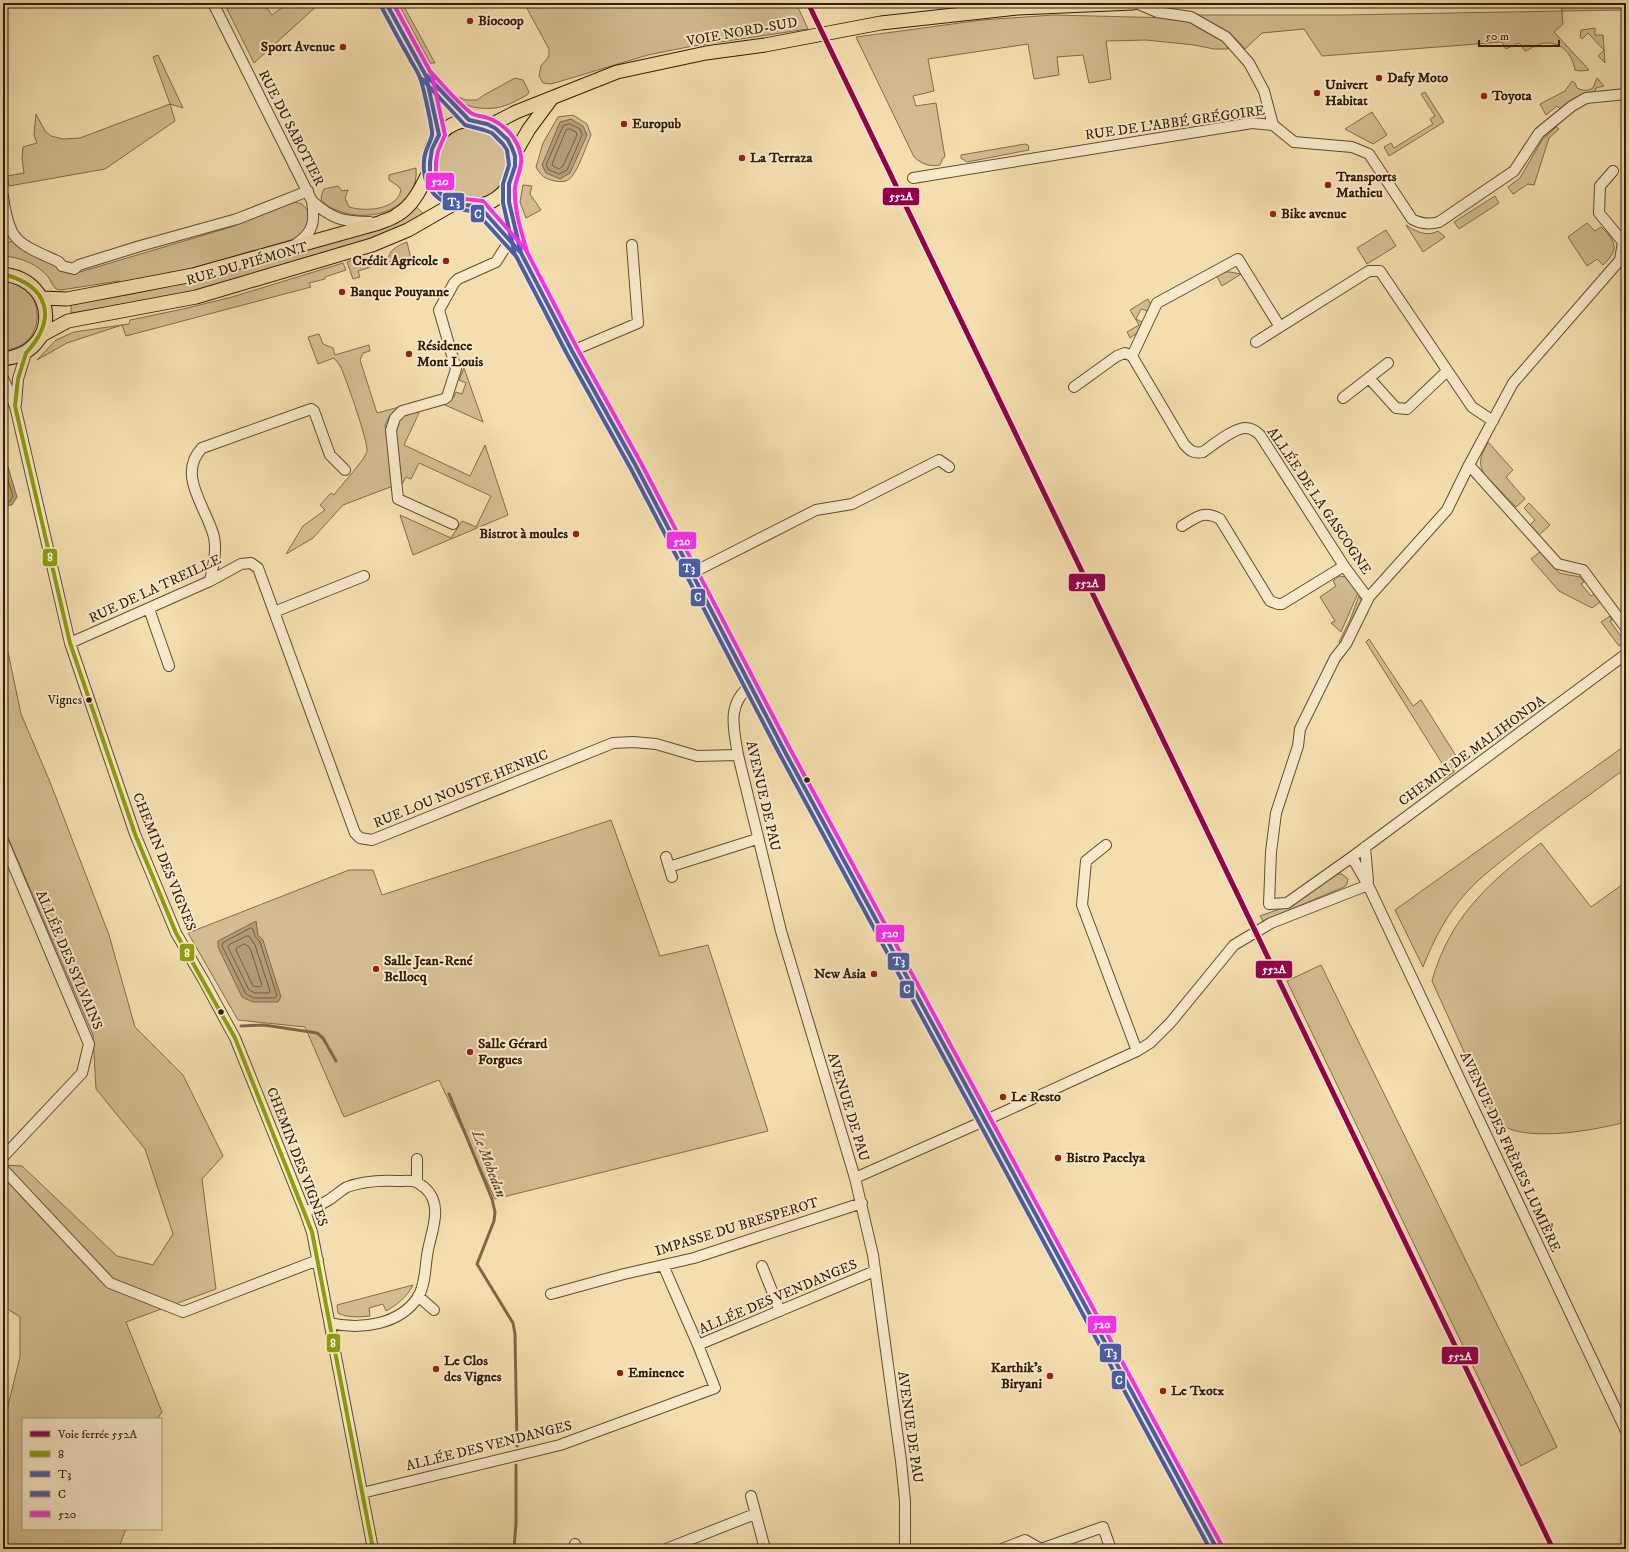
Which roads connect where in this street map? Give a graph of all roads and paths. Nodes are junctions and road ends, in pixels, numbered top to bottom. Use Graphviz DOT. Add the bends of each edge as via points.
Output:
graph roads {
  1 [pos="213,3"];
  2 [pos="386,3"];
  3 [pos="1133,3"];
  4 [pos="1136,3"];
  5 [pos="426,76"];
  6 [pos="1626,94"];
  7 [pos="552,98"];
  8 [pos="469,120"];
  9 [pos="491,125"];
  10 [pos="1273,125"];
  11 [pos="439,135"];
  12 [pos="514,155"];
  13 [pos="1613,171"];
  14 [pos="429,172"];
  15 [pos="913,178"];
  16 [pos="509,186"];
  17 [pos="308,190"];
  18 [pos="4,200"];
  19 [pos="312,201"];
  20 [pos="455,203"];
  21 [pos="479,206"];
  22 [pos="379,223"];
  23 [pos="510,240"];
  24 [pos="632,245"];
  25 [pos="291,248"];
  26 [pos="521,253"];
  27 [pos="1623,262"];
  28 [pos="3,274"];
  29 [pos="42,298"];
  30 [pos="1280,327"];
  31 [pos="42,335"];
  32 [pos="1256,342"];
  33 [pos="572,351"];
  34 [pos="26,352"];
  35 [pos="1132,356"];
  36 [pos="3,359"];
  37 [pos="1388,363"];
  38 [pos="1447,371"];
  39 [pos="3,378"];
  40 [pos="1369,378"];
  41 [pos="1074,387"];
  42 [pos="1343,398"];
  43 [pos="15,406"];
  44 [pos="1493,421"];
  45 [pos="1469,465"];
  46 [pos="949,468"];
  47 [pos="345,470"];
  48 [pos="453,524"];
  49 [pos="1182,526"];
  50 [pos="251,563"];
  51 [pos="1344,566"];
  52 [pos="692,573"];
  53 [pos="364,576"];
  54 [pos="210,581"];
  55 [pos="1369,597"];
  56 [pos="148,609"];
  57 [pos="274,612"];
  58 [pos="1626,628"];
  59 [pos="70,643"];
  60 [pos="1626,654"];
  61 [pos="169,666"];
  62 [pos="750,686"];
  63 [pos="738,755"];
  64 [pos="758,839"];
  65 [pos="3,842"];
  66 [pos="1106,845"];
  67 [pos="1365,847"];
  68 [pos="1352,857"];
  69 [pos="672,877"];
  70 [pos="1368,885"];
  71 [pos="1137,1051"];
  72 [pos="984,1121"];
  73 [pos="3,1157"];
  74 [pos="417,1159"];
  75 [pos="3,1169"];
  76 [pos="855,1178"];
  77 [pos="417,1182"];
  78 [pos="862,1203"];
  79 [pos="305,1212"];
  80 [pos="318,1260"];
  81 [pos="663,1265"];
  82 [pos="762,1266"];
  83 [pos="875,1271"];
  84 [pos="551,1294"];
  85 [pos="418,1296"];
  86 [pos="434,1310"];
  87 [pos="780,1311"];
  88 [pos="330,1324"];
  89 [pos="698,1345"];
  90 [pos="1622,1414"];
  91 [pos="1626,1431"];
  92 [pos="362,1493"];
  93 [pos="751,1496"];
  94 [pos="755,1514"];
  95 [pos="1109,1544"];
  96 [pos="373,1549"];
  97 [pos="666,1549"];
  98 [pos="765,1549"];
  99 [pos="905,1549"];
  100 [pos="1002,1549"];
  101 [pos="1217,1549"];
  1 -- 17 [label="street, RUE DU SABOTIER"];
  2 -- 5 [label="main road"];
  3 -- 7 [label="main road, VOIE NORD-SUD" via="1018,8 881,23 617,72"];
  4 -- 10 [label="street, RUE DE L'ABBÉ GRÉGOIRE" via="1157,12 1191,17 1226,37 1250,63 1264,90"];
  5 -- 8 [label="main road"];
  5 -- 11 [label="main road"];
  6 -- 10 [label="street" via="1586,98 1572,106 1539,133 1514,171 1439,222 1431,224 1418,222 1412,218 1369,154 1352,147 1294,142"];
  7 -- 9 [label="main road, VOIE NORD-SUD"];
  7 -- 12 [label="main road"];
  8 -- 9 [label="main road"];
  8 -- 11 [label="main road" via="447,127"];
  9 -- 12 [label="main road" via="502,132 510,143"];
  10 -- 15 [label="street, RUE DE L'ABBÉ GRÉGOIRE" via="1252,123"];
  11 -- 14 [label="main road" via="432,146"];
  12 -- 16 [label="main road" via="514,173"];
  13 -- 27 [label="street" via="1600,186 1599,213 1623,242"];
  14 -- 20 [label="main road" via="434,185 443,196"];
  14 -- 22 [label="main road, RUE DU PIÉMONT" via="404,211"];
  16 -- 21 [label="main road" via="491,202"];
  16 -- 26 [label="main road" via="512,218"];
  17 -- 18 [label="street" via="237,219 140,246 79,265 74,269 62,266 20,241 14,234"];
  17 -- 19 [label="street, RUE DU SABOTIER"];
  19 -- 22 [label="street, RUE DU SABOTIER" via="324,212 342,220"];
  19 -- 25 [label="street, RUE DU SABOTIER" via="312,226 307,235"];
  20 -- 21 [label="main road"];
  20 -- 31 [label="main road, RUE DU PIÉMONT" via="408,230 372,245 196,296 68,321"];
  21 -- 23 [label="main road"];
  22 -- 25 [label="main road, RUE DU PIÉMONT"];
  23 -- 26 [label="main road"];
  23 -- 48 [label="street" via="496,262 458,279 439,310 456,369 447,397 402,411 395,418 391,430 398,499"];
  24 -- 33 [label="street" via="638,323"];
  25 -- 29 [label="main road, RUE DU PIÉMONT" via="193,275 67,299"];
  26 -- 33 [label="main road"];
  27 -- 44 [label="street" via="1513,383"];
  28 -- 29 [label="main road" via="26,281"];
  29 -- 31 [label="main road" via="46,310 46,323"];
  30 -- 32 [label="street"];
  30 -- 35 [label="street" via="1238,259 1157,303"];
  30 -- 38 [label="street" via="1370,271 1380,271"];
  31 -- 34 [label="main road"];
  33 -- 52 [label="main road"];
  34 -- 36 [label="main road" via="14,358"];
  34 -- 43 [label="street, CHEMIN DES VIGNES" via="18,379"];
  35 -- 41 [label="street" via="1125,353 1117,356"];
  35 -- 51 [label="street, ALLÉE DE LA GASCOGNE" via="1191,452 1203,452 1237,429 1254,430 1260,435"];
  37 -- 40 [label="street"];
  38 -- 40 [label="street" via="1407,409 1396,408"];
  38 -- 44 [label="street" via="1472,407"];
  39 -- 43 [label="street, CHEMIN DES VIGNES"];
  40 -- 42 [label="street"];
  43 -- 59 [label="street, CHEMIN DES VIGNES"];
  44 -- 45 [label="street"];
  45 -- 55 [label="street" via="1447,510"];
  45 -- 58 [label="street" via="1558,564 1583,570"];
  46 -- 52 [label="street" via="939,460 852,504 816,510"];
  47 -- 54 [label="street" via="330,455 314,411 311,409 202,448 194,459 192,469 194,486 214,537 215,557"];
  49 -- 51 [label="street" via="1203,514 1220,519 1270,601 1278,604"];
  50 -- 54 [label="street, RUE DE LA TREILLE" via="241,564"];
  50 -- 57 [label="street, RUE LOU NOUSTE HENRIC" via="258,568"];
  51 -- 55 [label="street, ALLÉE DE LA GASCOGNE"];
  52 -- 62 [label="main road"];
  53 -- 57 [label="street"];
  54 -- 56 [label="street, RUE DE LA TREILLE"];
  55 -- 68 [label="street, CHEMIN DE MALIHONDA" via="1300,729 1298,746 1276,813 1269,904 1286,903"];
  56 -- 59 [label="street, RUE DE LA TREILLE"];
  56 -- 61 [label="street"];
  57 -- 63 [label="street, RUE LOU NOUSTE HENRIC" via="338,789 355,833 360,838 372,840 613,743 656,744 697,756"];
  59 -- 79 [label="street, CHEMIN DES VIGNES" via="135,834 158,890 176,933 234,1038"];
  60 -- 67 [label="street, CHEMIN DE MALIHONDA"];
  62 -- 63 [label="street, AVENUE DE PAU" via="735,705 734,727"];
  62 -- 72 [label="main road"];
  63 -- 64 [label="street, AVENUE DE PAU"];
  64 -- 69 [label="street" via="668,862"];
  64 -- 76 [label="street, AVENUE DE PAU" via="781,931"];
  65 -- 73 [label="street, ALLÉE DES SYLVAINS" via="89,1044 82,1073"];
  66 -- 71 [label="street" via="1086,861 1082,905"];
  67 -- 68 [label="street, CHEMIN DE MALIHONDA"];
  67 -- 70 [label="street"];
  68 -- 70 [label="street"];
  70 -- 71 [label="street" via="1271,923 1234,945 1171,1022 1150,1043"];
  70 -- 90 [label="street, AVENUE DES FRÈRES LUMIÈRE"];
  71 -- 72 [label="street"];
  72 -- 76 [label="street"];
  72 -- 101 [label="main road"];
  74 -- 77 [label="street"];
  75 -- 80 [label="street" via="110,1283 182,1312"];
  76 -- 78 [label="street, AVENUE DE PAU"];
  77 -- 79 [label="street" via="365,1182 346,1188"];
  77 -- 85 [label="street" via="429,1192 435,1208 435,1222 424,1279"];
  78 -- 81 [label="street, IMPASSE DU BRESPEROT" via="694,1258"];
  78 -- 83 [label="street, AVENUE DE PAU"];
  79 -- 80 [label="street, CHEMIN DES VIGNES"];
  80 -- 88 [label="street, CHEMIN DES VIGNES"];
  81 -- 84 [label="street, IMPASSE DU BRESPEROT"];
  81 -- 89 [label="street"];
  82 -- 87 [label="street"];
  83 -- 87 [label="street, ALLÉE DES VENDANGES"];
  83 -- 99 [label="street, AVENUE DE PAU" via="901,1461 905,1501"];
  85 -- 86 [label="street"];
  85 -- 88 [label="street" via="395,1317 378,1324"];
  87 -- 89 [label="street, ALLÉE DES VENDANGES"];
  88 -- 92 [label="street, CHEMIN DES VIGNES"];
  89 -- 92 [label="street, ALLÉE DES VENDANGES" via="715,1388 560,1445"];
  90 -- 91 [label="street, AVENUE DES FRÈRES LUMIÈRE"];
  92 -- 96 [label="street, CHEMIN DES VIGNES"];
  93 -- 94 [label="street"];
  94 -- 97 [label="street"];
  94 -- 98 [label="street"];
  95 -- 100 [label="street" via="1103,1527 1041,1549 1025,1540"];
}
